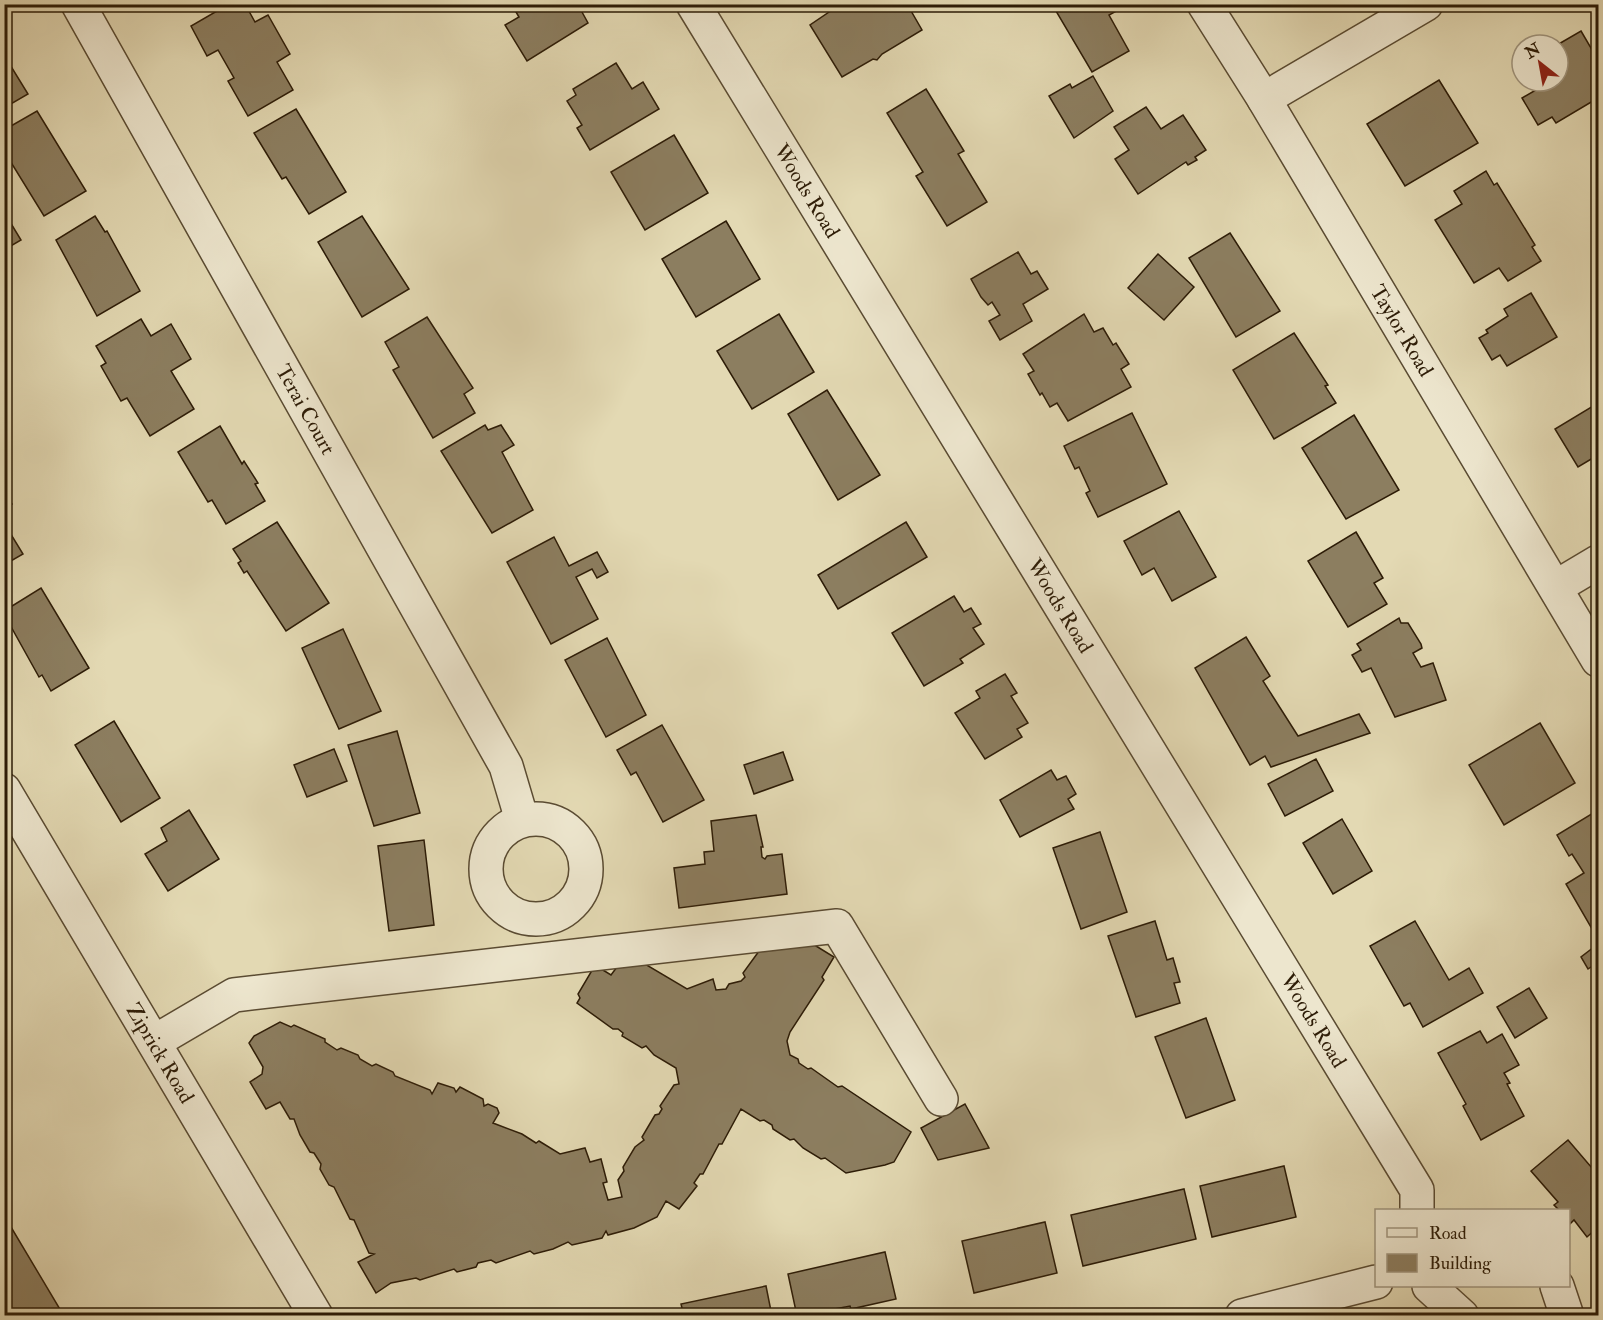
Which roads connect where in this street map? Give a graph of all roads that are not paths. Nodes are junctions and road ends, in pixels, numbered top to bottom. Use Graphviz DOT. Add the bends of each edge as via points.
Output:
graph roads {
  1 [pos="78,4"];
  2 [pos="693,4"];
  3 [pos="1204,4"];
  4 [pos="1426,4"];
  5 [pos="1263,99"];
  6 [pos="1599,562"];
  7 [pos="1556,587"];
  8 [pos="1599,660"];
  9 [pos="4,790"];
  10 [pos="522,820"];
  11 [pos="538,919"];
  12 [pos="537,961"];
  13 [pos="154,1042"];
  14 [pos="941,1099"];
  15 [pos="1417,1209"];
  16 [pos="1375,1283"];
  17 [pos="1430,1287"];
  18 [pos="1557,1287"];
  19 [pos="316,1316"];
  20 [pos="1242,1316"];
  21 [pos="1462,1316"];
  22 [pos="1567,1316"];
  1 -- 10 [label="street, Terai Court" via="506,766"];
  2 -- 15 [label="street, Woods Road" via="1411,1180 1417,1190"];
  3 -- 5 [label="street, Taylor Road"];
  4 -- 5 [label="street"];
  5 -- 7 [label="street, Taylor Road"];
  6 -- 7 [label="street"];
  7 -- 8 [label="street, Taylor Road"];
  9 -- 13 [label="street, Ziprick Road"];
  10 -- 11 [label="street" via="495,839 486,870 492,892 508,910"];
  10 -- 11 [label="street" via="539,818 570,831 586,860 586,877 569,907"];
  11 -- 12 [label="street"];
  12 -- 13 [label="street" via="234,995"];
  12 -- 14 [label="street" via="837,926"];
  13 -- 19 [label="street, Ziprick Road"];
  16 -- 20 [label="street"];
  17 -- 21 [label="street"];
  18 -- 22 [label="street"];
}
